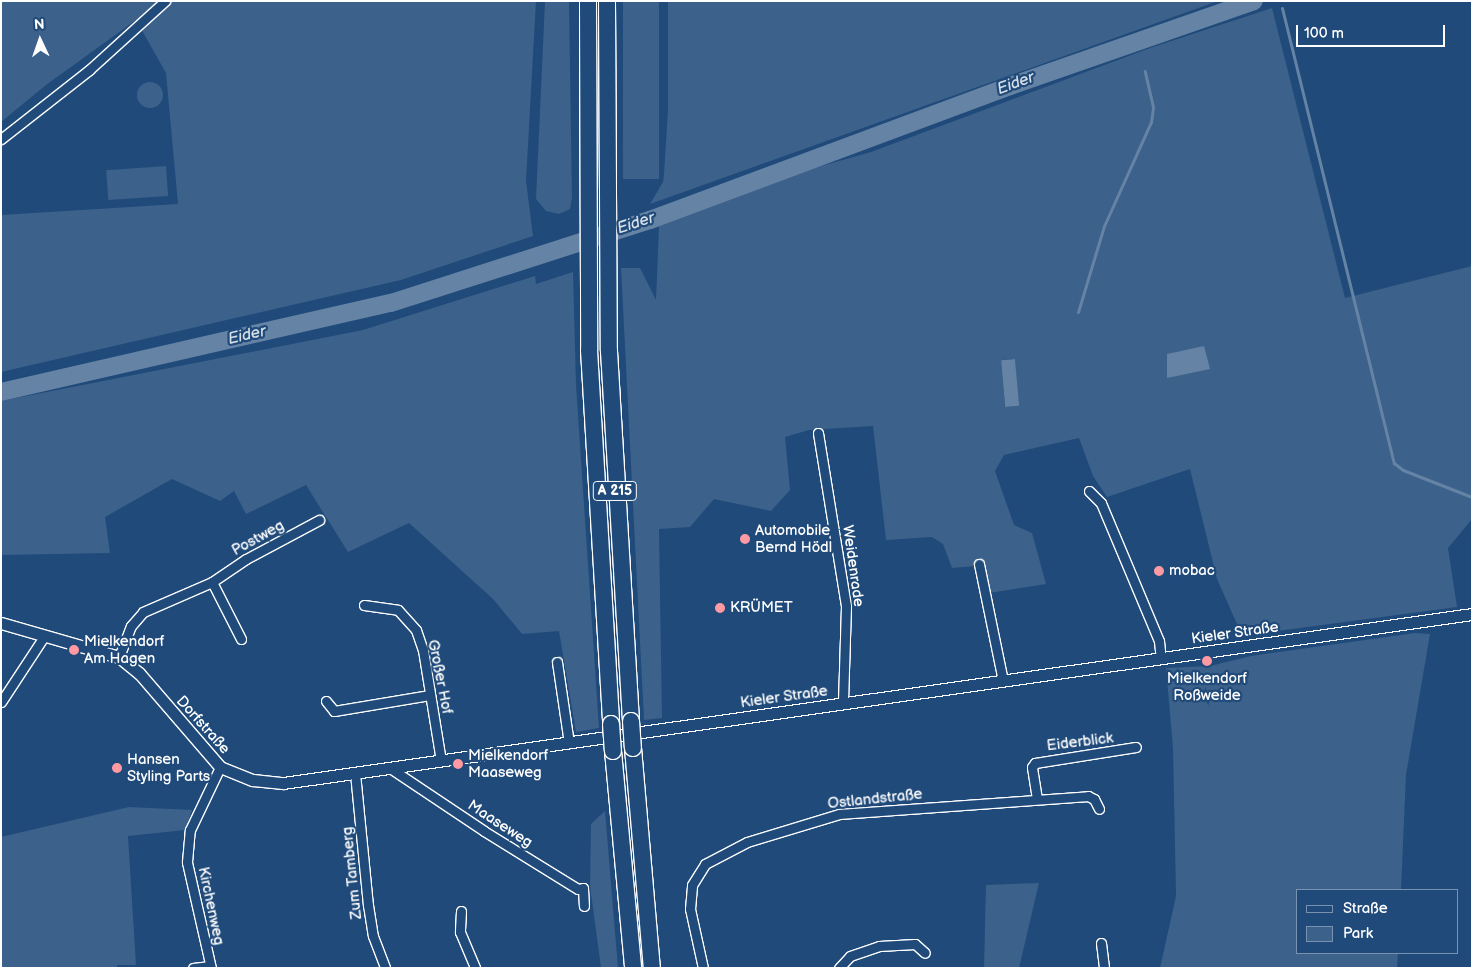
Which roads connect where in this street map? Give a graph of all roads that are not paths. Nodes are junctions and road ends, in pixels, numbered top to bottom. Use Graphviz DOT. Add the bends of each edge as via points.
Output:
graph roads {
  1 [pos="165,1"];
  2 [pos="588,1"];
  3 [pos="607,1"];
  4 [pos="1,139"];
  5 [pos="818,433"];
  6 [pos="1089,491"];
  7 [pos="320,520"];
  8 [pos="979,564"];
  9 [pos="212,582"];
  10 [pos="364,605"];
  11 [pos="1472,614"];
  12 [pos="1,623"];
  13 [pos="46,635"];
  14 [pos="241,639"];
  15 [pos="119,657"];
  16 [pos="1161,659"];
  17 [pos="557,662"];
  18 [pos="1003,681"];
  19 [pos="430,695"];
  20 [pos="326,701"];
  21 [pos="1,702"];
  22 [pos="844,704"];
  23 [pos="568,743"];
  24 [pos="1136,747"];
  25 [pos="437,761"];
  26 [pos="220,766"];
  27 [pos="390,768"];
  28 [pos="355,773"];
  29 [pos="1038,799"];
  30 [pos="1099,809"];
  31 [pos="584,906"];
  32 [pos="461,911"];
  33 [pos="1101,943"];
  34 [pos="925,953"];
  35 [pos="210,967"];
  36 [pos="192,968"];
  37 [pos="385,968"];
  38 [pos="475,968"];
  39 [pos="633,968"];
  40 [pos="652,968"];
  41 [pos="703,968"];
  42 [pos="839,968"];
  43 [pos="1104,968"];
  1 -- 4 [label="street" via="89,70"];
  2 -- 39 [label="highway, A 215, bridge" via="587,212 594,456 613,751"];
  3 -- 40 [label="highway, A 215, bridge" via="607,262 613,454"];
  5 -- 22 [label="street, Weidenrade" via="846,606"];
  6 -- 16 [label="street" via="1101,503 1159,641"];
  7 -- 9 [label="street, Postweg" via="246,559"];
  8 -- 18 [label="street"];
  9 -- 14 [label="street"];
  9 -- 15 [label="street, Postweg" via="143,612 131,626"];
  10 -- 19 [label="street, Großer Hof" via="398,610 409,620 422,650"];
  11 -- 16 [label="street, Kieler Straße"];
  12 -- 13 [label="street, Dorfstraße"];
  13 -- 15 [label="street, Dorfstraße"];
  13 -- 21 [label="street"];
  15 -- 26 [label="street, Dorfstraße" via="139,673"];
  16 -- 18 [label="street, Kieler Straße"];
  17 -- 23 [label="street"];
  18 -- 22 [label="street, Kieler Straße"];
  19 -- 20 [label="street" via="334,711"];
  19 -- 25 [label="street, Großer Hof"];
  22 -- 23 [label="street, Kieler Straße"];
  23 -- 25 [label="street, Kieler Straße"];
  24 -- 29 [label="street, Eiderblick" via="1035,763 1032,767"];
  25 -- 27 [label="street, Dorfstraße"];
  26 -- 28 [label="street, Dorfstraße" via="253,780 283,783"];
  26 -- 35 [label="street, Kirchenweg" via="190,830 188,862"];
  27 -- 28 [label="street, Dorfstraße"];
  27 -- 31 [label="street, Maaseweg" via="484,831 578,889 583,888"];
  28 -- 37 [label="street, Zum Tamberg" via="368,905 373,936"];
  29 -- 30 [label="street, Ostlandstraße" via="1088,796"];
  29 -- 41 [label="street, Ostlandstraße" via="839,814 746,842 716,855 705,864 692,885 690,909"];
  32 -- 38 [label="street" via="460,932"];
  33 -- 43 [label="street"];
  34 -- 42 [label="street" via="915,944 879,946 850,956"];
  35 -- 36 [label="street"];
}
